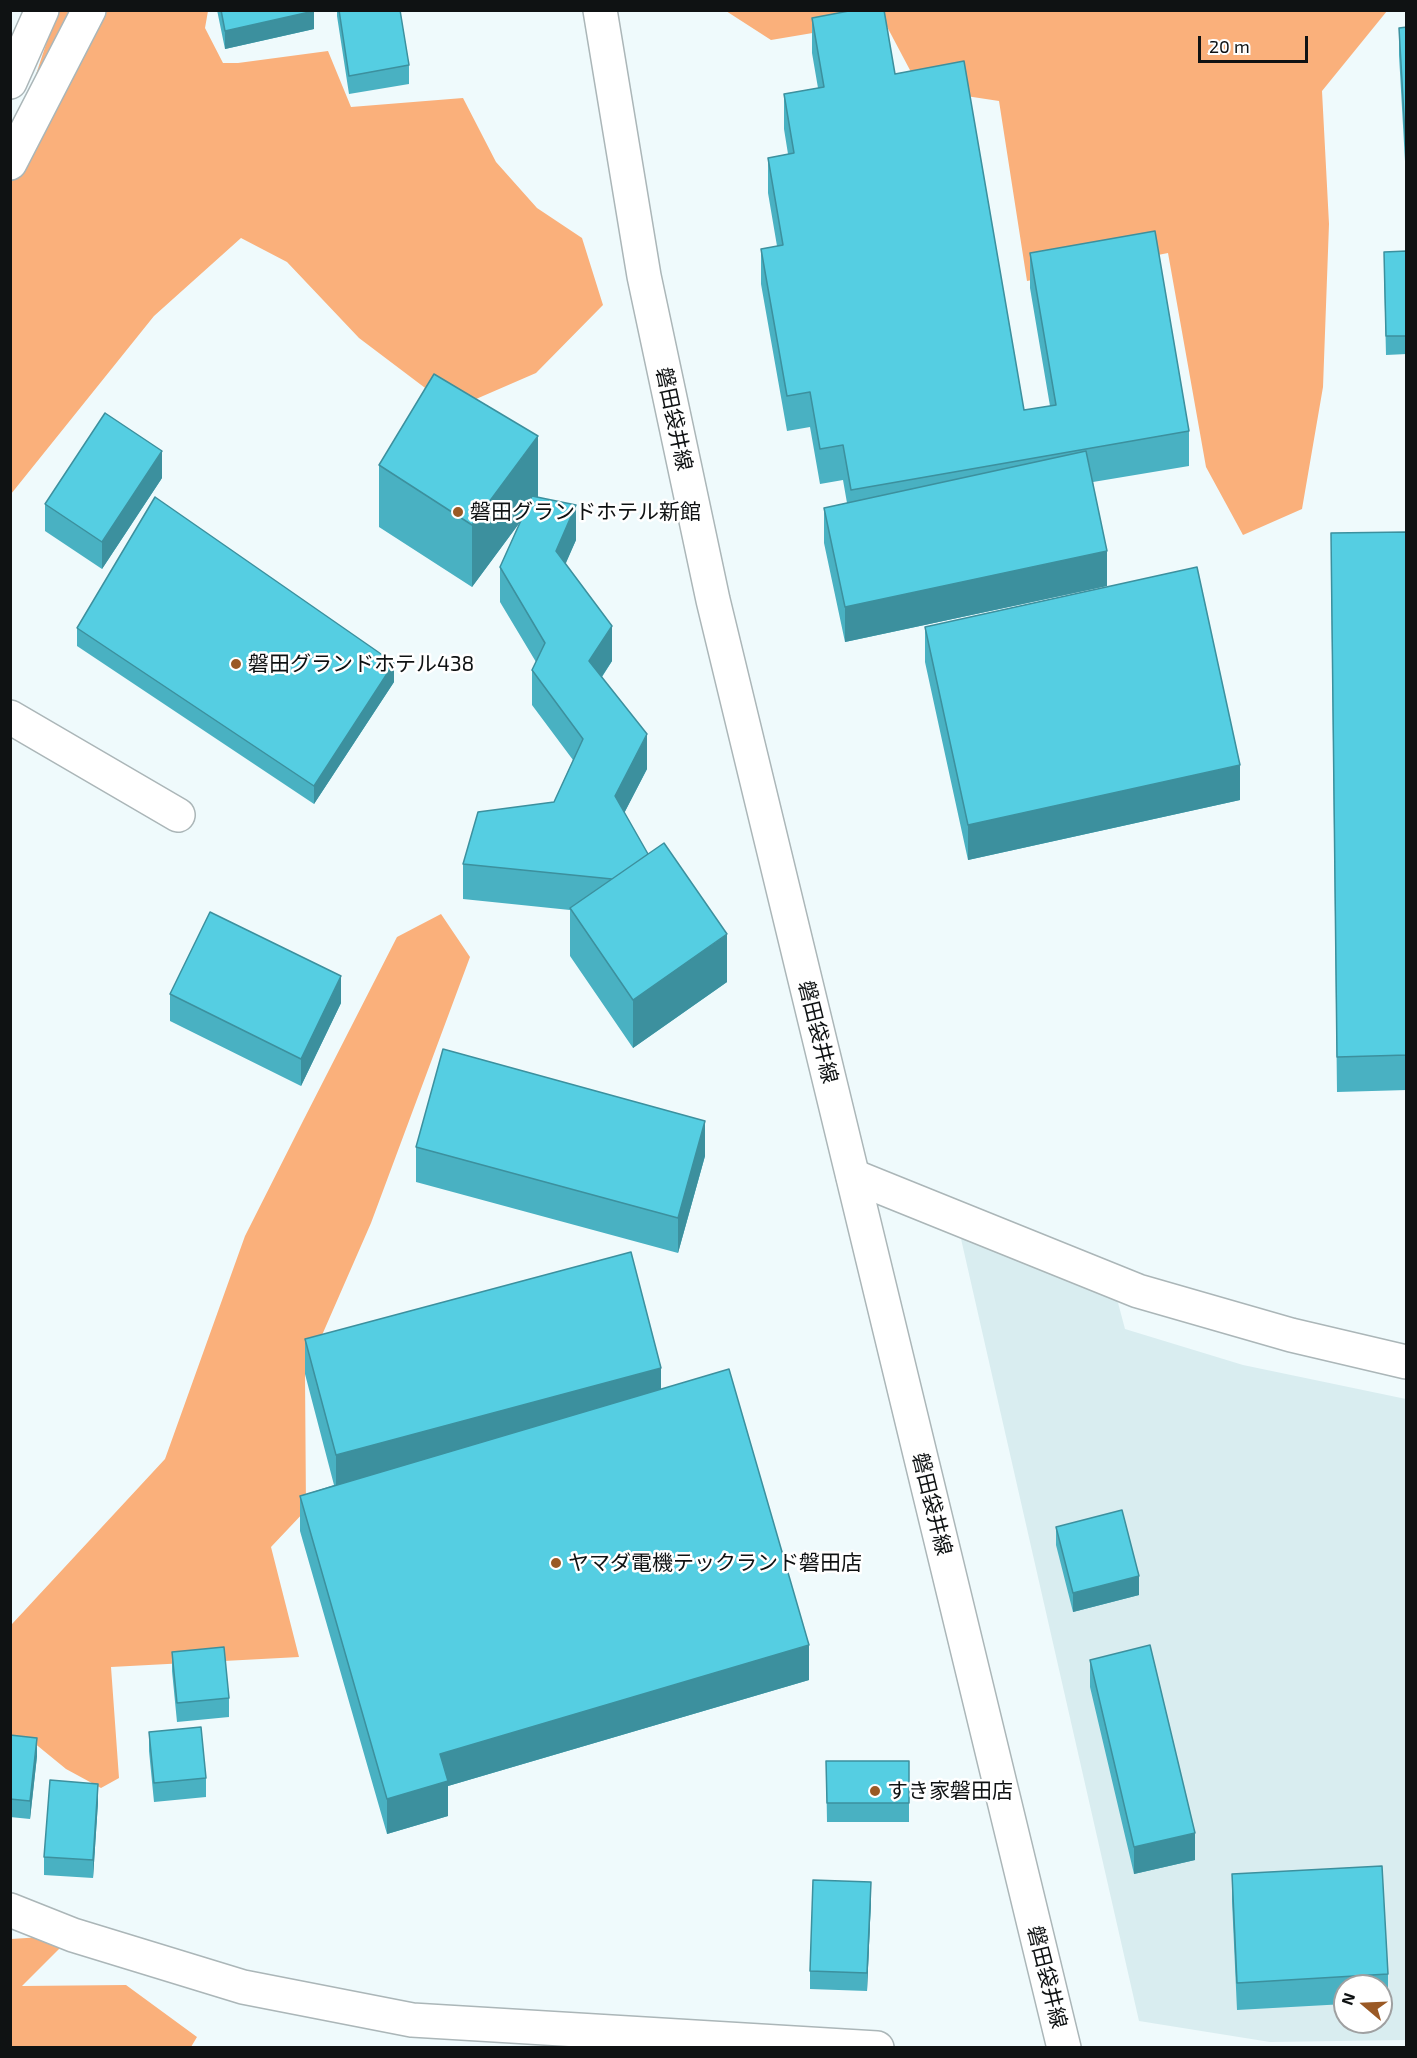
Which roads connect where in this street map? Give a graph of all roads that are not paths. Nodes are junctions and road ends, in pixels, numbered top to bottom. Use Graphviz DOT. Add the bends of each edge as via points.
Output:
graph roads {
  1 [pos="42,10"];
  2 [pos="89,10"];
  3 [pos="600,10"];
  4 [pos="10,81"];
  5 [pos="10,164"];
  6 [pos="10,717"];
  7 [pos="178,815"];
  8 [pos="853,1176"];
  9 [pos="1407,1362"];
  10 [pos="10,1910"];
  11 [pos="877,2048"];
  12 [pos="1064,2048"];
  1 -- 4 [label="main road"];
  2 -- 5 [label="main road"];
  3 -- 8 [label="main road, 磐田袋井線" via="644,276 712,600"];
  6 -- 7 [label="main road"];
  8 -- 9 [label="main road" via="1138,1291 1291,1335"];
  8 -- 12 [label="main road, 磐田袋井線"];
  10 -- 11 [label="main road" via="73,1935 243,1987 412,2020"];
}
